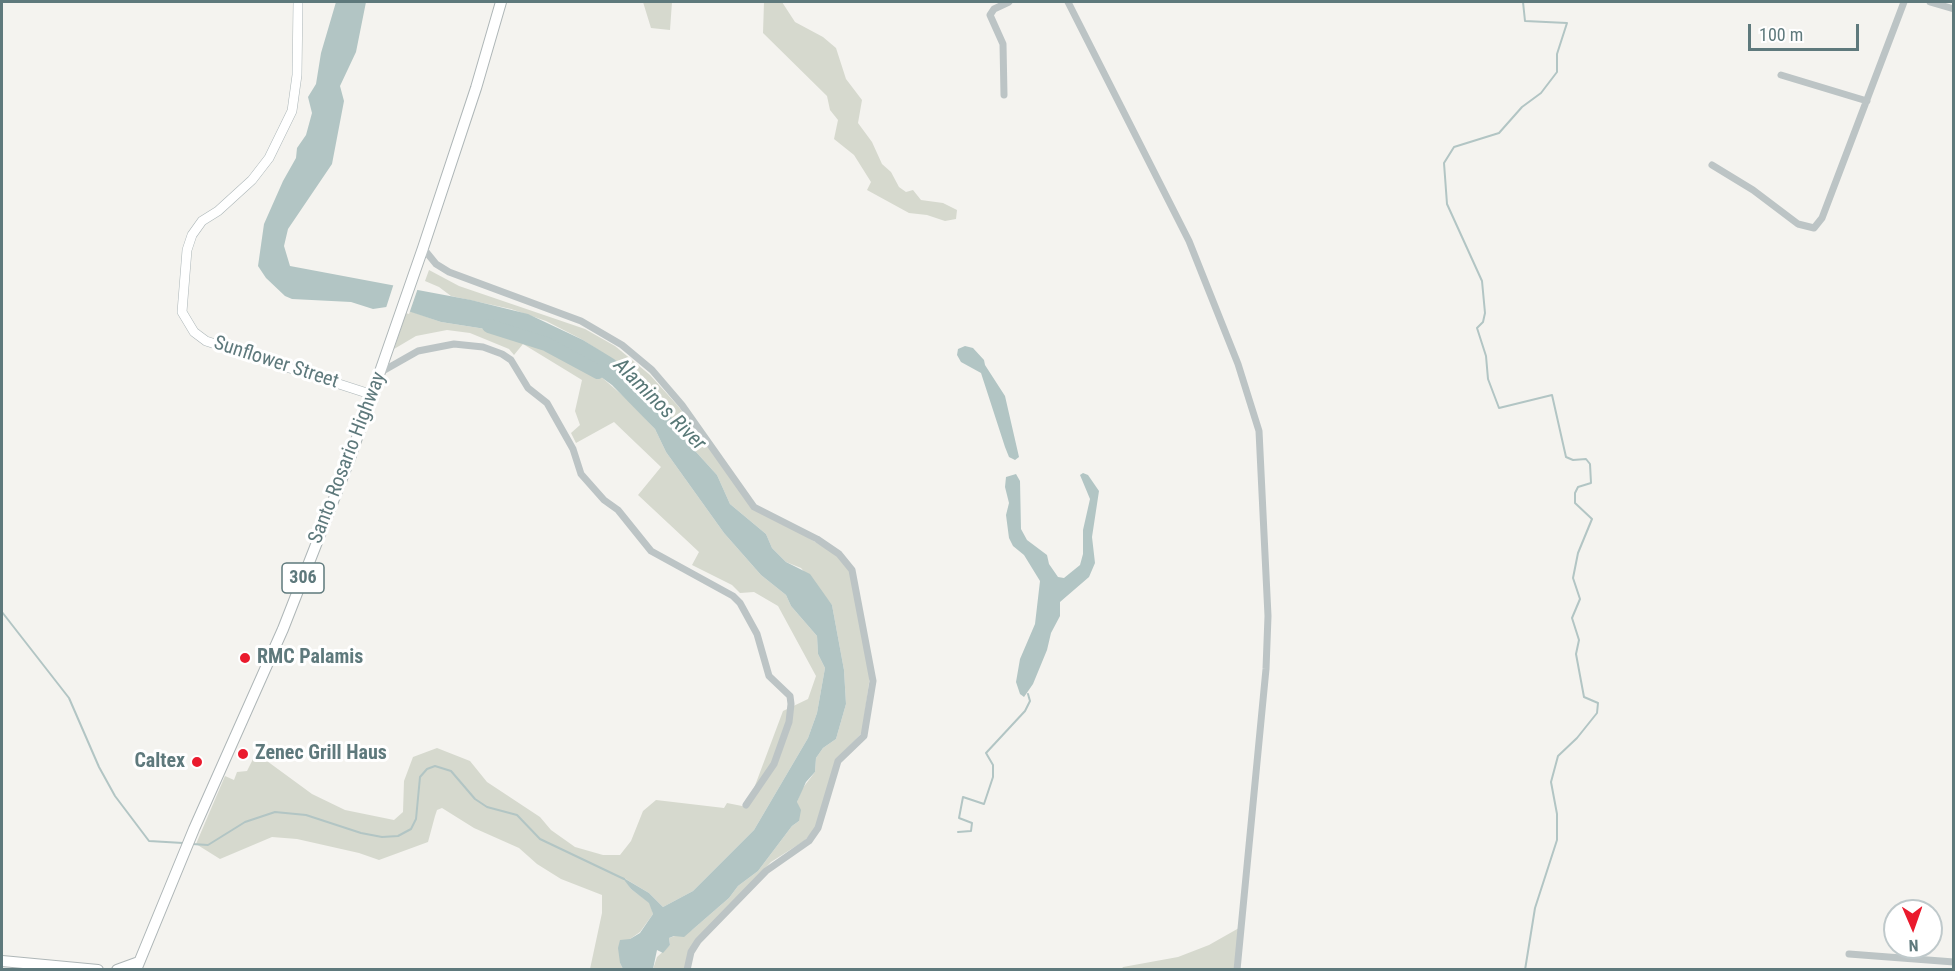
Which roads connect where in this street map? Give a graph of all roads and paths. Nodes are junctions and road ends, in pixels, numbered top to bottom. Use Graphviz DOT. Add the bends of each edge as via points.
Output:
graph roads {
  1 [pos="298,2"];
  2 [pos="501,2"];
  3 [pos="1008,2"];
  4 [pos="1068,2"];
  5 [pos="1904,2"];
  6 [pos="1930,2"];
  7 [pos="1953,9"];
  8 [pos="1781,75"];
  9 [pos="1004,95"];
  10 [pos="1867,100"];
  11 [pos="1712,165"];
  12 [pos="423,248"];
  13 [pos="381,372"];
  14 [pos="373,395"];
  15 [pos="746,805"];
  16 [pos="1849,954"];
  17 [pos="2,961"];
  18 [pos="1953,962"];
  19 [pos="138,966"];
  20 [pos="98,969"];
  21 [pos="118,969"];
  22 [pos="687,969"];
  23 [pos="1237,969"];
  1 -- 14 [label="street, Sunflower Street" via="297,75 292,111 269,158 252,180 202,221 192,235 187,250 182,312 194,332 206,341"];
  2 -- 12 [label="main road, Santo Rosario Highway / 306"];
  3 -- 9 [label="street" via="990,15 1003,44"];
  4 -- 23 [label="street" via="1189,242 1238,364 1259,431 1267,567 1267,659"];
  5 -- 10 [label="street"];
  6 -- 7 [label="street"];
  8 -- 10 [label="street"];
  10 -- 11 [label="street" via="1822,218 1814,228 1798,224"];
  12 -- 13 [label="main road, Santo Rosario Highway / 306"];
  12 -- 22 [label="street" via="449,272 581,321 622,345 652,370 682,405 754,507 817,539 839,554 852,570 873,681 864,736 838,761 818,828 809,841 766,871 698,941"];
  13 -- 14 [label="main road, Santo Rosario Highway / 306"];
  13 -- 15 [label="street" via="418,351 454,344 502,354 511,360 528,388 547,403 573,449 581,474 618,510 651,551 740,603 757,634 769,676 790,696 791,704 774,764"];
  14 -- 19 [label="main road, Santo Rosario Highway / 306" via="283,628"];
  16 -- 18 [label="street"];
  17 -- 20 [label="main road"];
  19 -- 21 [label="main road"];
}
